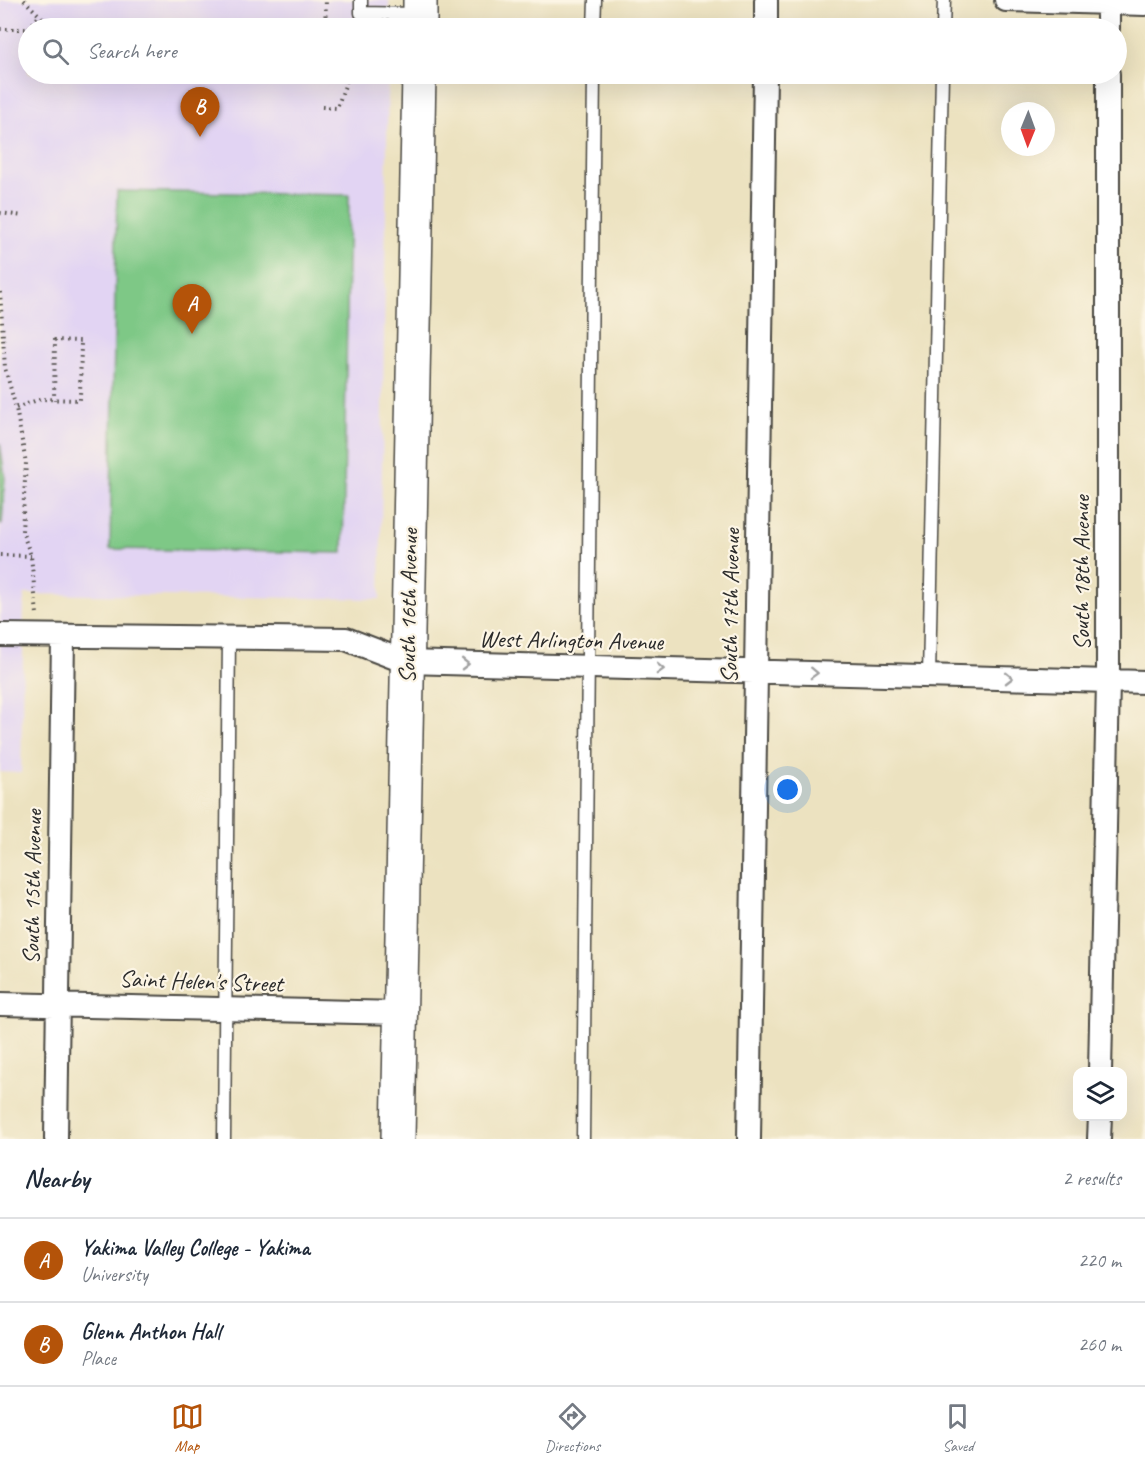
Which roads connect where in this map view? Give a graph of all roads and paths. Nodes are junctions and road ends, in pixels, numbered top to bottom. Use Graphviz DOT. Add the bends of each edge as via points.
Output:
graph roads {
  1 [pos="24,0"];
  2 [pos="326,0"];
  3 [pos="361,0"];
  4 [pos="595,0"];
  5 [pos="766,0"];
  6 [pos="944,0"];
  7 [pos="1006,0"];
  8 [pos="1028,0"];
  9 [pos="1108,3"];
  10 [pos="1145,4"];
  11 [pos="420,14"];
  12 [pos="40,18"];
  13 [pos="325,18"];
  14 [pos="594,18"];
  15 [pos="766,18"];
  16 [pos="943,18"];
  17 [pos="1108,18"];
  18 [pos="0,28"];
  19 [pos="18,29"];
  20 [pos="345,84"];
  21 [pos="419,84"];
  22 [pos="594,84"];
  23 [pos="765,84"];
  24 [pos="942,84"];
  25 [pos="1108,84"];
  26 [pos="322,106"];
  27 [pos="0,213"];
  28 [pos="23,216"];
  29 [pos="0,292"];
  30 [pos="54,400"];
  31 [pos="16,408"];
  32 [pos="0,555"];
  33 [pos="31,556"];
  34 [pos="0,635"];
  35 [pos="39,636"];
  36 [pos="63,637"];
  37 [pos="229,638"];
  38 [pos="406,662"];
  39 [pos="589,667"];
  40 [pos="756,671"];
  41 [pos="929,676"];
  42 [pos="1108,681"];
  43 [pos="1145,682"];
  44 [pos="0,1004"];
  45 [pos="57,1004"];
  46 [pos="225,1009"];
  47 [pos="400,1013"];
  48 [pos="1101,1067"];
  49 [pos="1100,1121"];
  50 [pos="56,1139"];
  51 [pos="224,1139"];
  52 [pos="398,1139"];
  53 [pos="583,1139"];
  54 [pos="749,1139"];
  55 [pos="1099,1139"];
  1 -- 12 [label="path"];
  2 -- 13 [label="path"];
  3 -- 11 [label="lane" via="361,13"];
  4 -- 14 [label="lane"];
  5 -- 15 [label="street"];
  6 -- 16 [label="lane"];
  7 -- 8 [label="street"];
  8 -- 9 [label="street"];
  9 -- 10 [label="street"];
  9 -- 17 [label="street"];
  18 -- 19 [label="path"];
  20 -- 26 [label="path" via="337,108"];
  21 -- 38 [label="main road, South 16th Avenue"];
  22 -- 39 [label="lane"];
  23 -- 40 [label="street, South 17th Avenue"];
  24 -- 41 [label="lane"];
  25 -- 42 [label="street, South 18th Avenue"];
  27 -- 28 [label="path"];
  29 -- 31 [label="path" via="5,368"];
  30 -- 30 [label="path" via="55,340 81,341 80,400"];
  30 -- 31 [label="path" via="40,399"];
  31 -- 33 [label="path" via="26,463 22,531"];
  32 -- 33 [label="path"];
  33 -- 35 [label="path"];
  34 -- 35 [label="street, West Arlington Avenue"];
  35 -- 36 [label="street, West Arlington Avenue"];
  36 -- 37 [label="street, West Arlington Avenue"];
  36 -- 45 [label="street, South 15th Avenue"];
  37 -- 38 [label="street, West Arlington Avenue" via="346,639"];
  37 -- 46 [label="lane"];
  38 -- 39 [label="street, West Arlington Avenue, one-way"];
  38 -- 47 [label="main road, South 16th Avenue"];
  39 -- 40 [label="street, West Arlington Avenue, one-way"];
  39 -- 53 [label="lane"];
  40 -- 41 [label="street, West Arlington Avenue, one-way"];
  40 -- 54 [label="street, South 17th Avenue"];
  41 -- 42 [label="street, West Arlington Avenue, one-way"];
  42 -- 43 [label="street, West Arlington Avenue"];
  42 -- 48 [label="street, South 18th Avenue"];
  44 -- 45 [label="street, Saint Helen's Street"];
  45 -- 46 [label="street, Saint Helen's Street"];
  45 -- 50 [label="street, South 15th Avenue"];
  46 -- 47 [label="street, Saint Helen's Street"];
  46 -- 51 [label="lane"];
  47 -- 52 [label="main road, South 16th Avenue"];
  49 -- 55 [label="street"];
}
